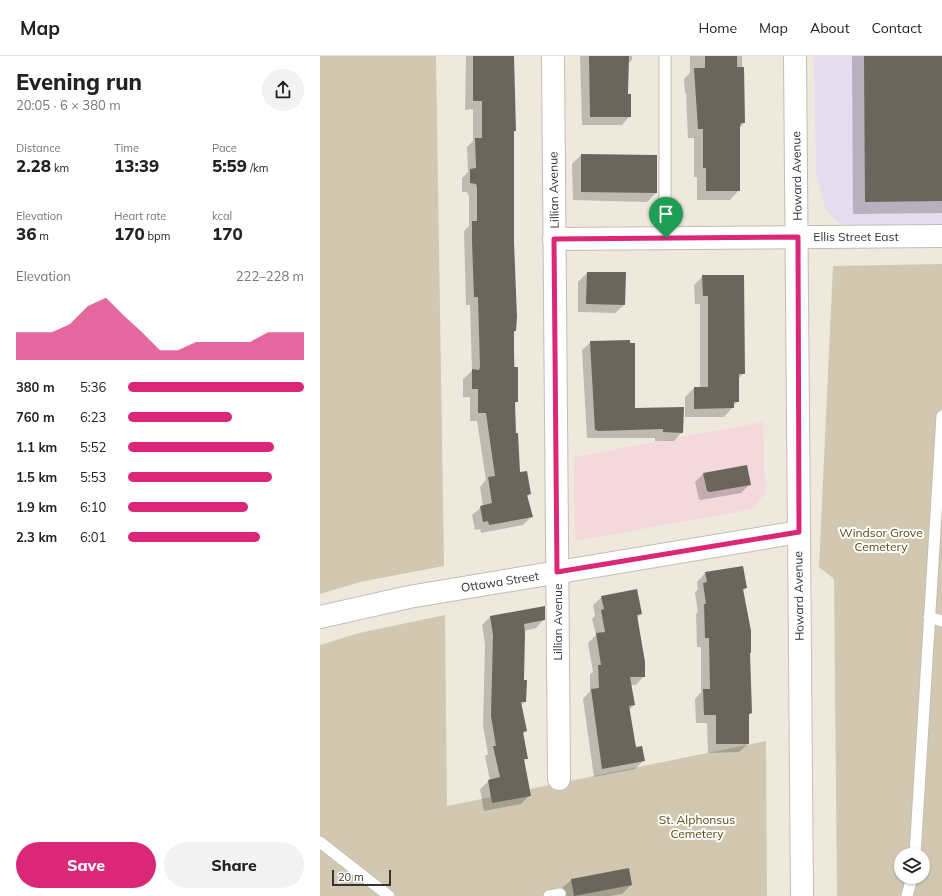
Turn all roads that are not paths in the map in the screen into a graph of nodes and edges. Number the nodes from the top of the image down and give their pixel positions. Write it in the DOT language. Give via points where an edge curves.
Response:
graph roads {
  1 [pos="553,56"];
  2 [pos="665,56"];
  3 [pos="795,56"];
  4 [pos="942,236"];
  5 [pos="798,237"];
  6 [pos="666,238"];
  7 [pos="554,239"];
  8 [pos="942,416"];
  9 [pos="799,532"];
  10 [pos="557,572"];
  11 [pos="320,617"];
  12 [pos="929,617"];
  13 [pos="942,621"];
  14 [pos="559,779"];
  15 [pos="320,842"];
  16 [pos="915,848"];
  17 [pos="910,884"];
  18 [pos="389,896"];
  19 [pos="802,896"];
  20 [pos="907,896"];
  1 -- 7 [label="street, Lillian Avenue"];
  2 -- 6 [label="lane"];
  3 -- 5 [label="street, Howard Avenue"];
  4 -- 5 [label="street, Ellis Street East"];
  5 -- 6 [label="street, Ellis Street East"];
  5 -- 9 [label="street, Howard Avenue"];
  6 -- 7 [label="street, Ellis Street East"];
  7 -- 10 [label="street, Lillian Avenue"];
  8 -- 12 [label="lane"];
  9 -- 10 [label="street, Ottawa Street"];
  9 -- 19 [label="street, Howard Avenue"];
  10 -- 11 [label="street, Ottawa Street" via="409,597"];
  10 -- 14 [label="street, Lillian Avenue"];
  12 -- 13 [label="lane"];
  12 -- 16 [label="lane"];
  15 -- 18 [label="lane"];
  17 -- 20 [label="lane"];
}
